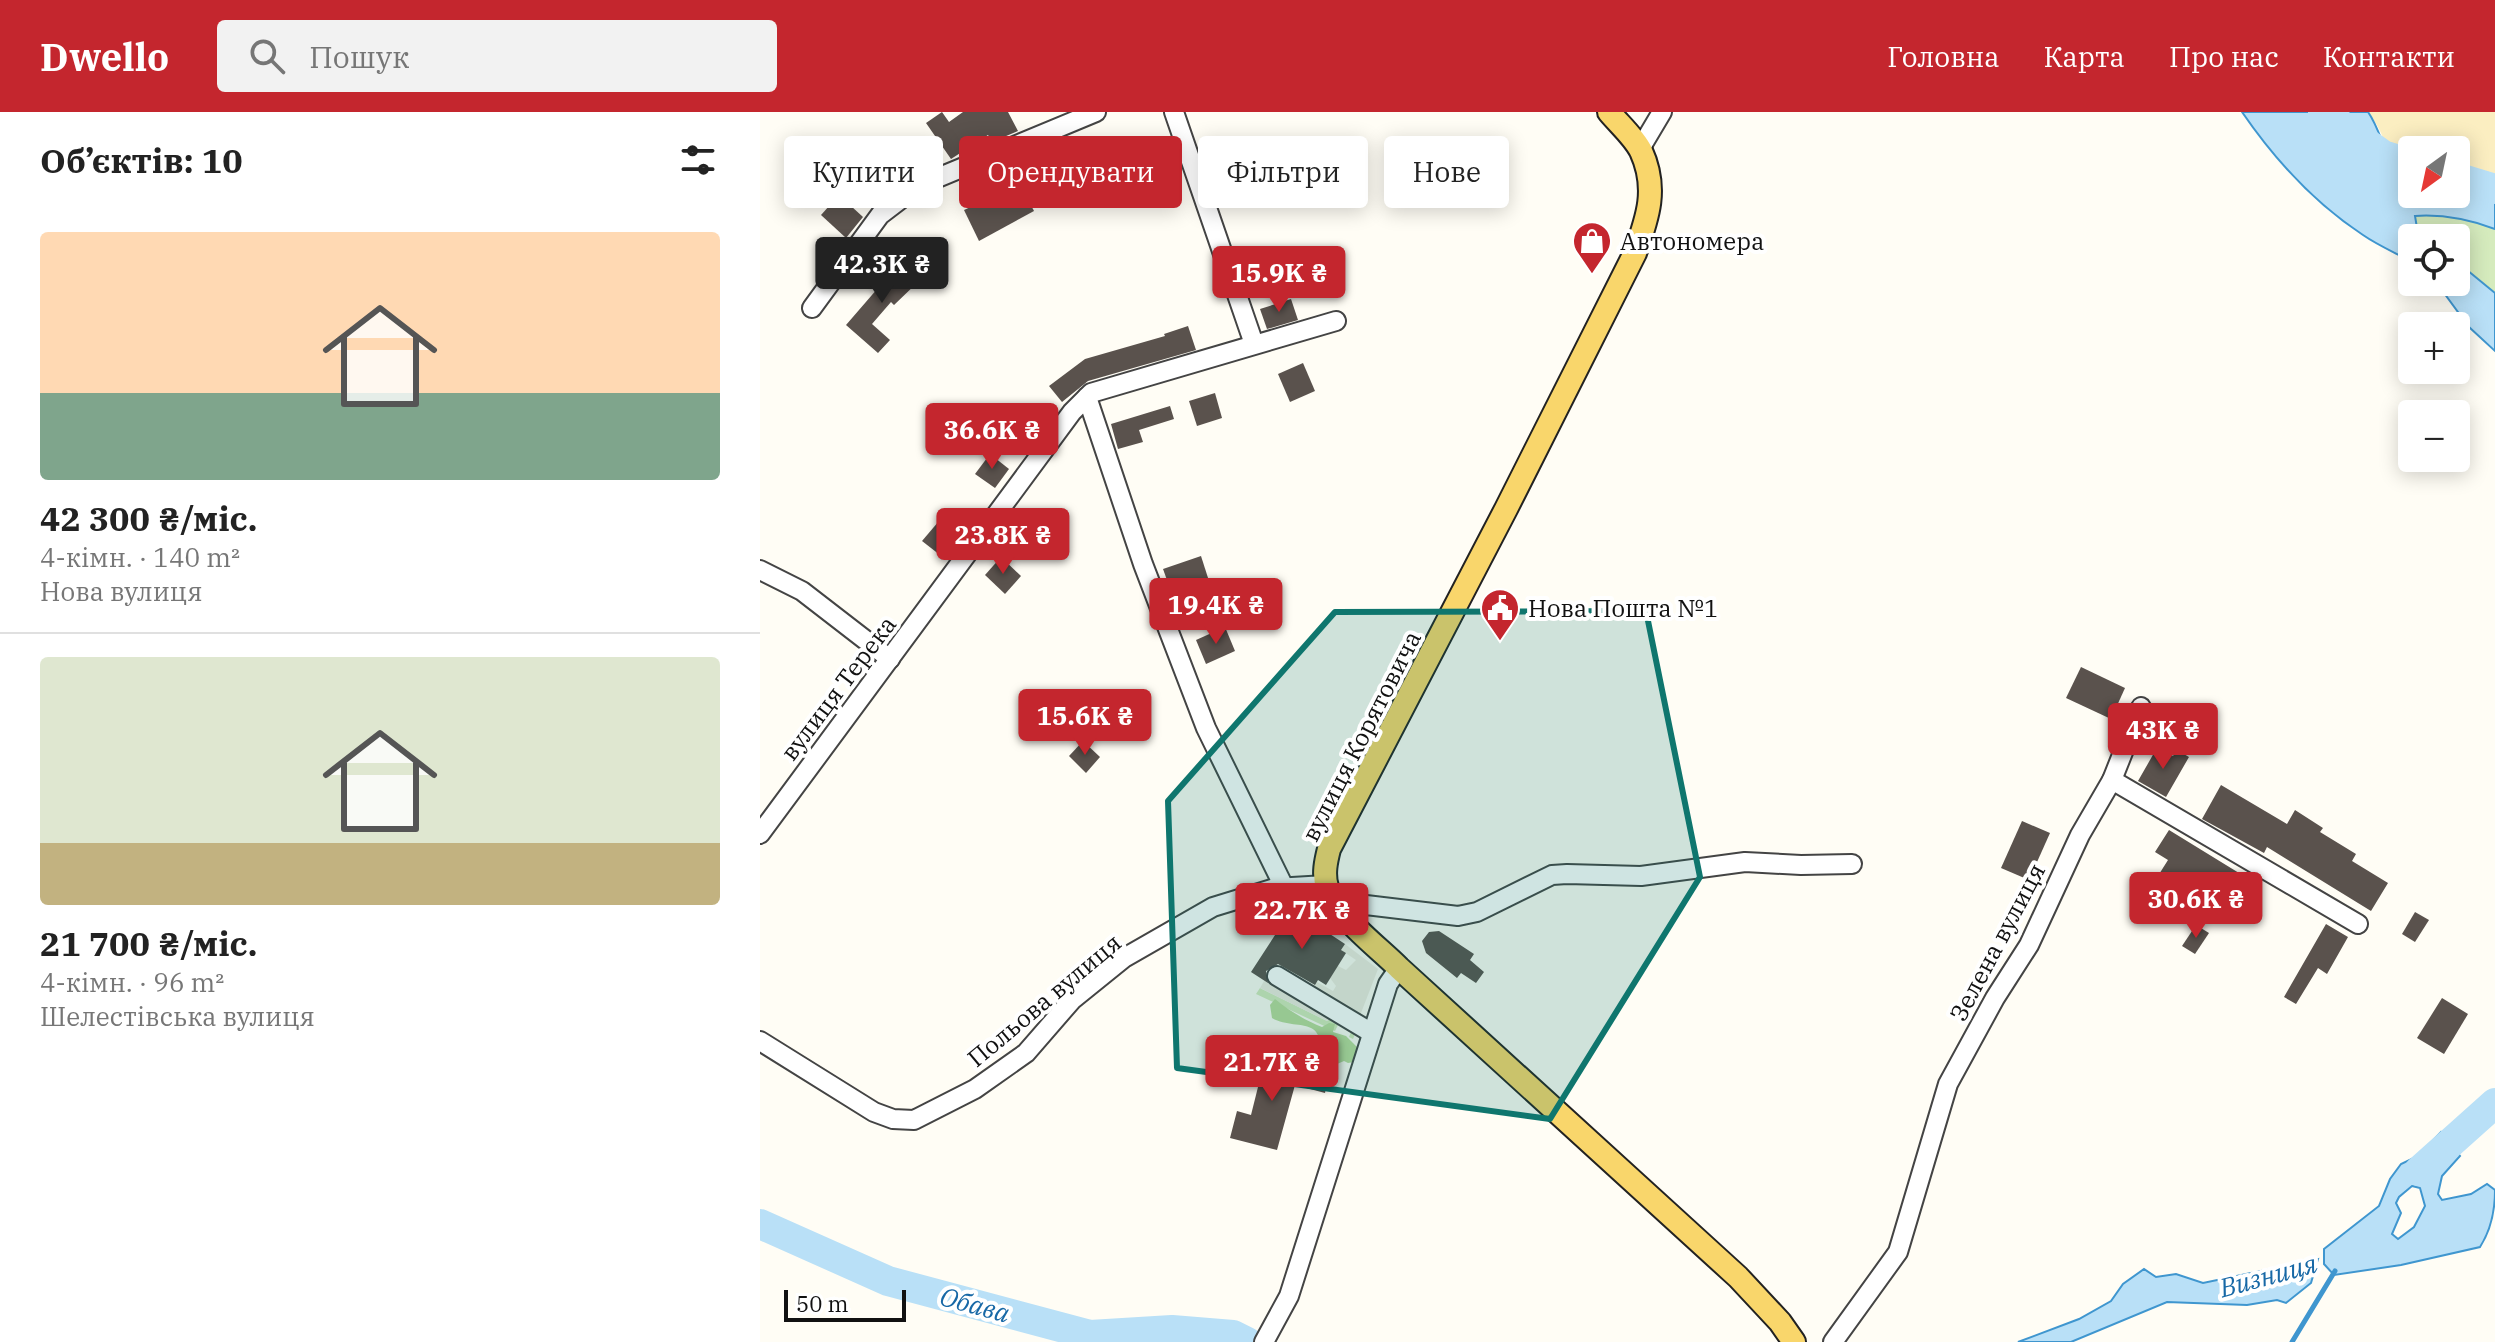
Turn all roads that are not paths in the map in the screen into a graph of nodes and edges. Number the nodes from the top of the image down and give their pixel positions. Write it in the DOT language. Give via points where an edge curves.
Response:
graph roads {
  1 [pos="1096,112"];
  2 [pos="1174,112"];
  3 [pos="1609,112"];
  4 [pos="1662,112"];
  5 [pos="1640,149"];
  6 [pos="812,308"];
  7 [pos="1336,321"];
  8 [pos="1254,344"];
  9 [pos="1087,397"];
  10 [pos="760,570"];
  11 [pos="890,659"];
  12 [pos="2141,707"];
  13 [pos="2112,780"];
  14 [pos="760,834"];
  15 [pos="1852,864"];
  16 [pos="1326,885"];
  17 [pos="1284,887"];
  18 [pos="1346,915"];
  19 [pos="2358,924"];
  20 [pos="1399,968"];
  21 [pos="1277,976"];
  22 [pos="1372,1033"];
  23 [pos="760,1041"];
  24 [pos="1266,1340"];
  25 [pos="1794,1342"];
  26 [pos="1833,1342"];
  1 -- 6 [label="street" via="918,186 880,215"];
  2 -- 8 [label="street"];
  3 -- 5 [label="main road, вулиця Корятовича"];
  4 -- 5 [label="street"];
  5 -- 16 [label="main road, вулиця Корятовича" via="1651,208 1635,253 1329,849"];
  7 -- 8 [label="street, вулиця Терека"];
  8 -- 9 [label="street, вулиця Терека"];
  9 -- 11 [label="street, вулиця Терека"];
  9 -- 17 [label="street" via="1206,728"];
  10 -- 11 [label="street" via="802,591"];
  11 -- 14 [label="street, вулиця Терека"];
  12 -- 13 [label="street, Зелена вулиця"];
  13 -- 19 [label="street"];
  13 -- 26 [label="street, Зелена вулиця" via="2029,945 1948,1084 1898,1252"];
  15 -- 18 [label="street" via="1745,862 1641,876 1552,875 1458,916 1366,905"];
  16 -- 17 [label="street, Польова вулиця"];
  16 -- 18 [label="main road"];
  17 -- 23 [label="street, Польова вулиця" via="1213,907 1124,958 1072,1000 1026,1053 975,1089 914,1120 874,1112"];
  18 -- 20 [label="main road"];
  20 -- 22 [label="street" via="1388,984"];
  20 -- 25 [label="main road" via="1738,1277"];
  21 -- 22 [label="street"];
  22 -- 24 [label="street" via="1289,1296"];
}
